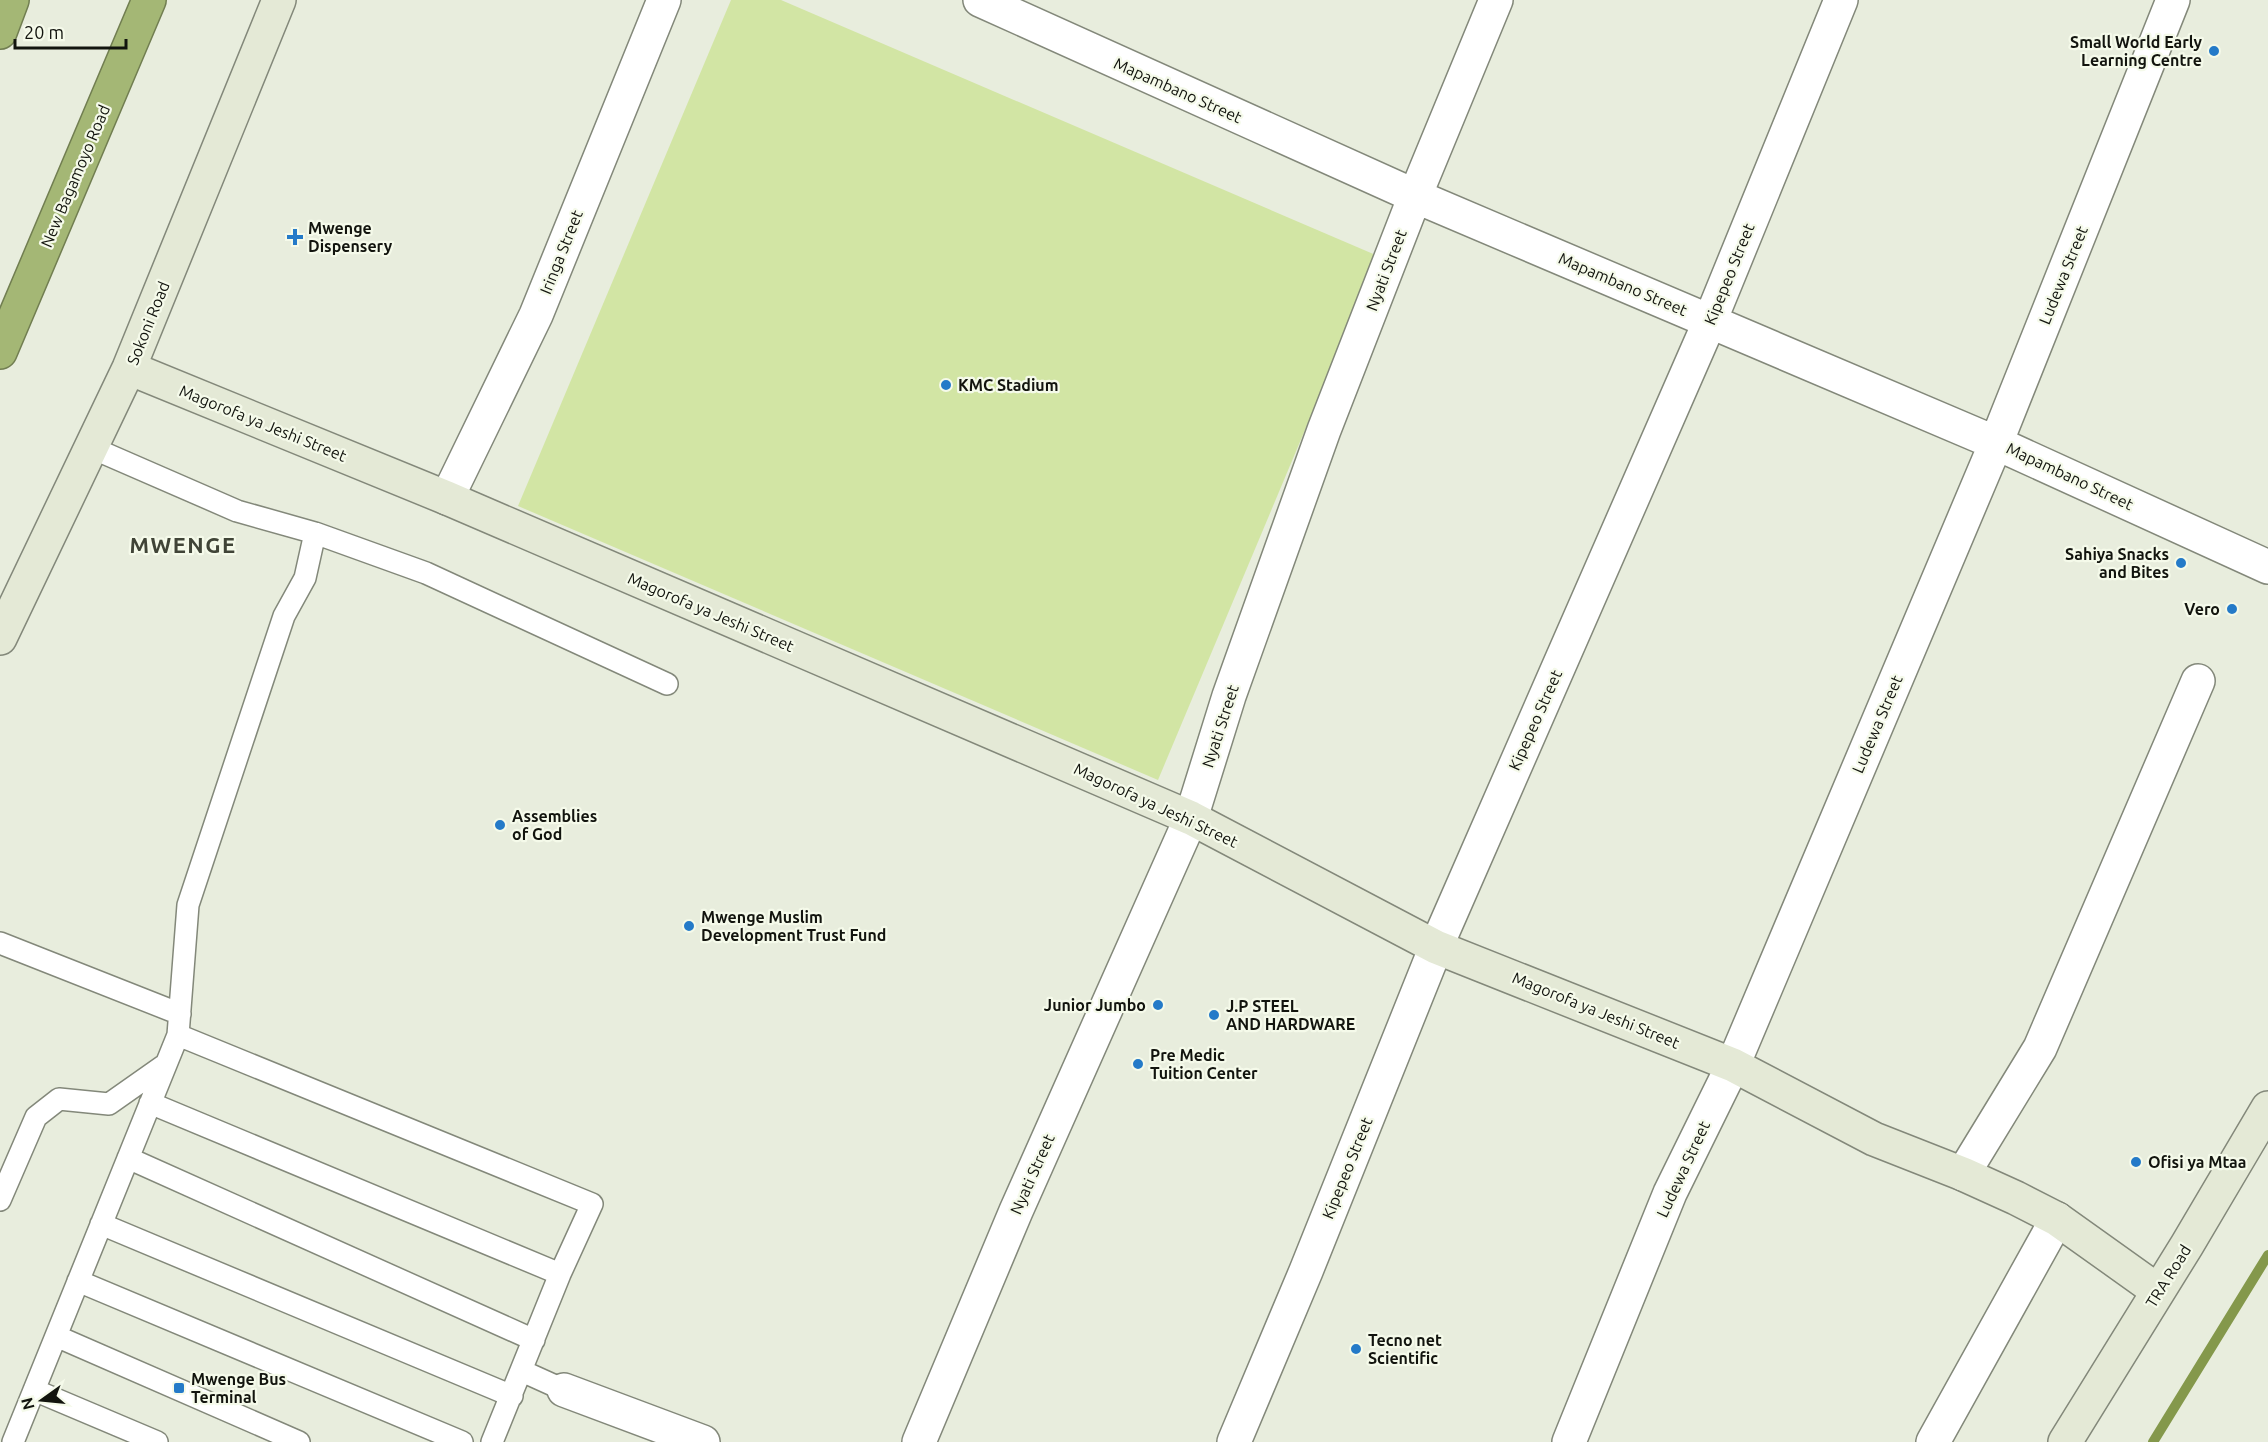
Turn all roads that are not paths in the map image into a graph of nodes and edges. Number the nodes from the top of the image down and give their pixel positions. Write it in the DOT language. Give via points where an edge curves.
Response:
graph roads {
  1 [pos="12,0"];
  2 [pos="149,0"];
  3 [pos="279,0"];
  4 [pos="664,0"];
  5 [pos="982,0"];
  6 [pos="1496,0"];
  7 [pos="1841,0"];
  8 [pos="2173,0"];
  9 [pos="0,32"];
  10 [pos="1415,196"];
  11 [pos="1710,321"];
  12 [pos="0,352"];
  13 [pos="129,368"];
  14 [pos="1996,442"];
  15 [pos="90,447"];
  16 [pos="447,498"];
  17 [pos="315,532"];
  18 [pos="2268,567"];
  19 [pos="0,638"];
  20 [pos="2198,681"];
  21 [pos="666,684"];
  22 [pos="1191,818"];
  23 [pos="0,943"];
  24 [pos="1436,947"];
  25 [pos="179,1024"];
  26 [pos="1732,1065"];
  27 [pos="163,1066"];
  28 [pos="150,1103"];
  29 [pos="2268,1108"];
  30 [pos="128,1158"];
  31 [pos="1963,1174"];
  32 [pos="0,1200"];
  33 [pos="2057,1219"];
  34 [pos="101,1224"];
  35 [pos="560,1274"];
  36 [pos="78,1281"];
  37 [pos="2158,1291"];
  38 [pos="56,1336"];
  39 [pos="534,1340"];
  40 [pos="522,1371"];
  41 [pos="34,1390"];
  42 [pos="564,1390"];
  43 [pos="512,1396"];
  44 [pos="13,1442"];
  45 [pos="157,1442"];
  46 [pos="299,1442"];
  47 [pos="462,1442"];
  48 [pos="492,1442"];
  49 [pos="703,1442"];
  50 [pos="919,1442"];
  51 [pos="1234,1442"];
  52 [pos="1569,1442"];
  53 [pos="1933,1442"];
  54 [pos="2065,1442"];
  1 -- 9 [label="highway"];
  2 -- 12 [label="highway, New Bagamoyo Road"];
  3 -- 13 [label="street, Sokoni Road"];
  4 -- 16 [label="street, Iringa Street" via="536,315"];
  5 -- 10 [label="street, Mapambano Street"];
  6 -- 10 [label="street, Nyati Street"];
  7 -- 11 [label="street, Kipepeo Street"];
  8 -- 14 [label="street, Ludewa Street"];
  10 -- 11 [label="street, Mapambano Street"];
  10 -- 22 [label="street, Nyati Street" via="1324,430 1229,696"];
  11 -- 14 [label="street, Mapambano Street"];
  11 -- 24 [label="street, Kipepeo Street"];
  13 -- 15 [label="street, Sokoni Road"];
  13 -- 16 [label="street, Magorofa ya Jeshi Street"];
  14 -- 18 [label="street, Mapambano Street"];
  14 -- 26 [label="street, Ludewa Street"];
  15 -- 17 [label="lane" via="237,511"];
  15 -- 19 [label="street, Sokoni Road"];
  16 -- 22 [label="street, Magorofa ya Jeshi Street"];
  17 -- 21 [label="lane" via="426,573"];
  17 -- 25 [label="lane" via="305,578 284,616 188,905"];
  20 -- 31 [label="street" via="2040,1048"];
  22 -- 24 [label="street, Magorofa ya Jeshi Street"];
  22 -- 50 [label="street, Nyati Street" via="1016,1211"];
  23 -- 25 [label="lane"];
  24 -- 26 [label="street, Magorofa ya Jeshi Street"];
  24 -- 51 [label="street, Kipepeo Street"];
  25 -- 27 [label="lane"];
  25 -- 35 [label="lane" via="592,1204"];
  26 -- 31 [label="street, Magorofa ya Jeshi Street" via="1874,1138"];
  26 -- 52 [label="street, Ludewa Street" via="1670,1193"];
  27 -- 28 [label="lane"];
  27 -- 32 [label="lane" via="109,1104 59,1099 36,1117"];
  28 -- 30 [label="lane"];
  28 -- 35 [label="lane"];
  29 -- 37 [label="street, TRA Road"];
  30 -- 34 [label="lane"];
  30 -- 39 [label="lane"];
  31 -- 33 [label="street, Magorofa ya Jeshi Street"];
  33 -- 37 [label="street, Magorofa ya Jeshi Street"];
  33 -- 53 [label="street"];
  34 -- 36 [label="lane"];
  34 -- 43 [label="lane"];
  35 -- 39 [label="lane"];
  36 -- 38 [label="lane"];
  36 -- 47 [label="lane"];
  37 -- 54 [label="street, TRA Road"];
  38 -- 41 [label="lane"];
  38 -- 46 [label="lane"];
  39 -- 40 [label="lane"];
  40 -- 42 [label="lane"];
  40 -- 43 [label="lane"];
  41 -- 44 [label="lane"];
  41 -- 45 [label="lane"];
  42 -- 49 [label="street"];
  43 -- 48 [label="lane"];
}
